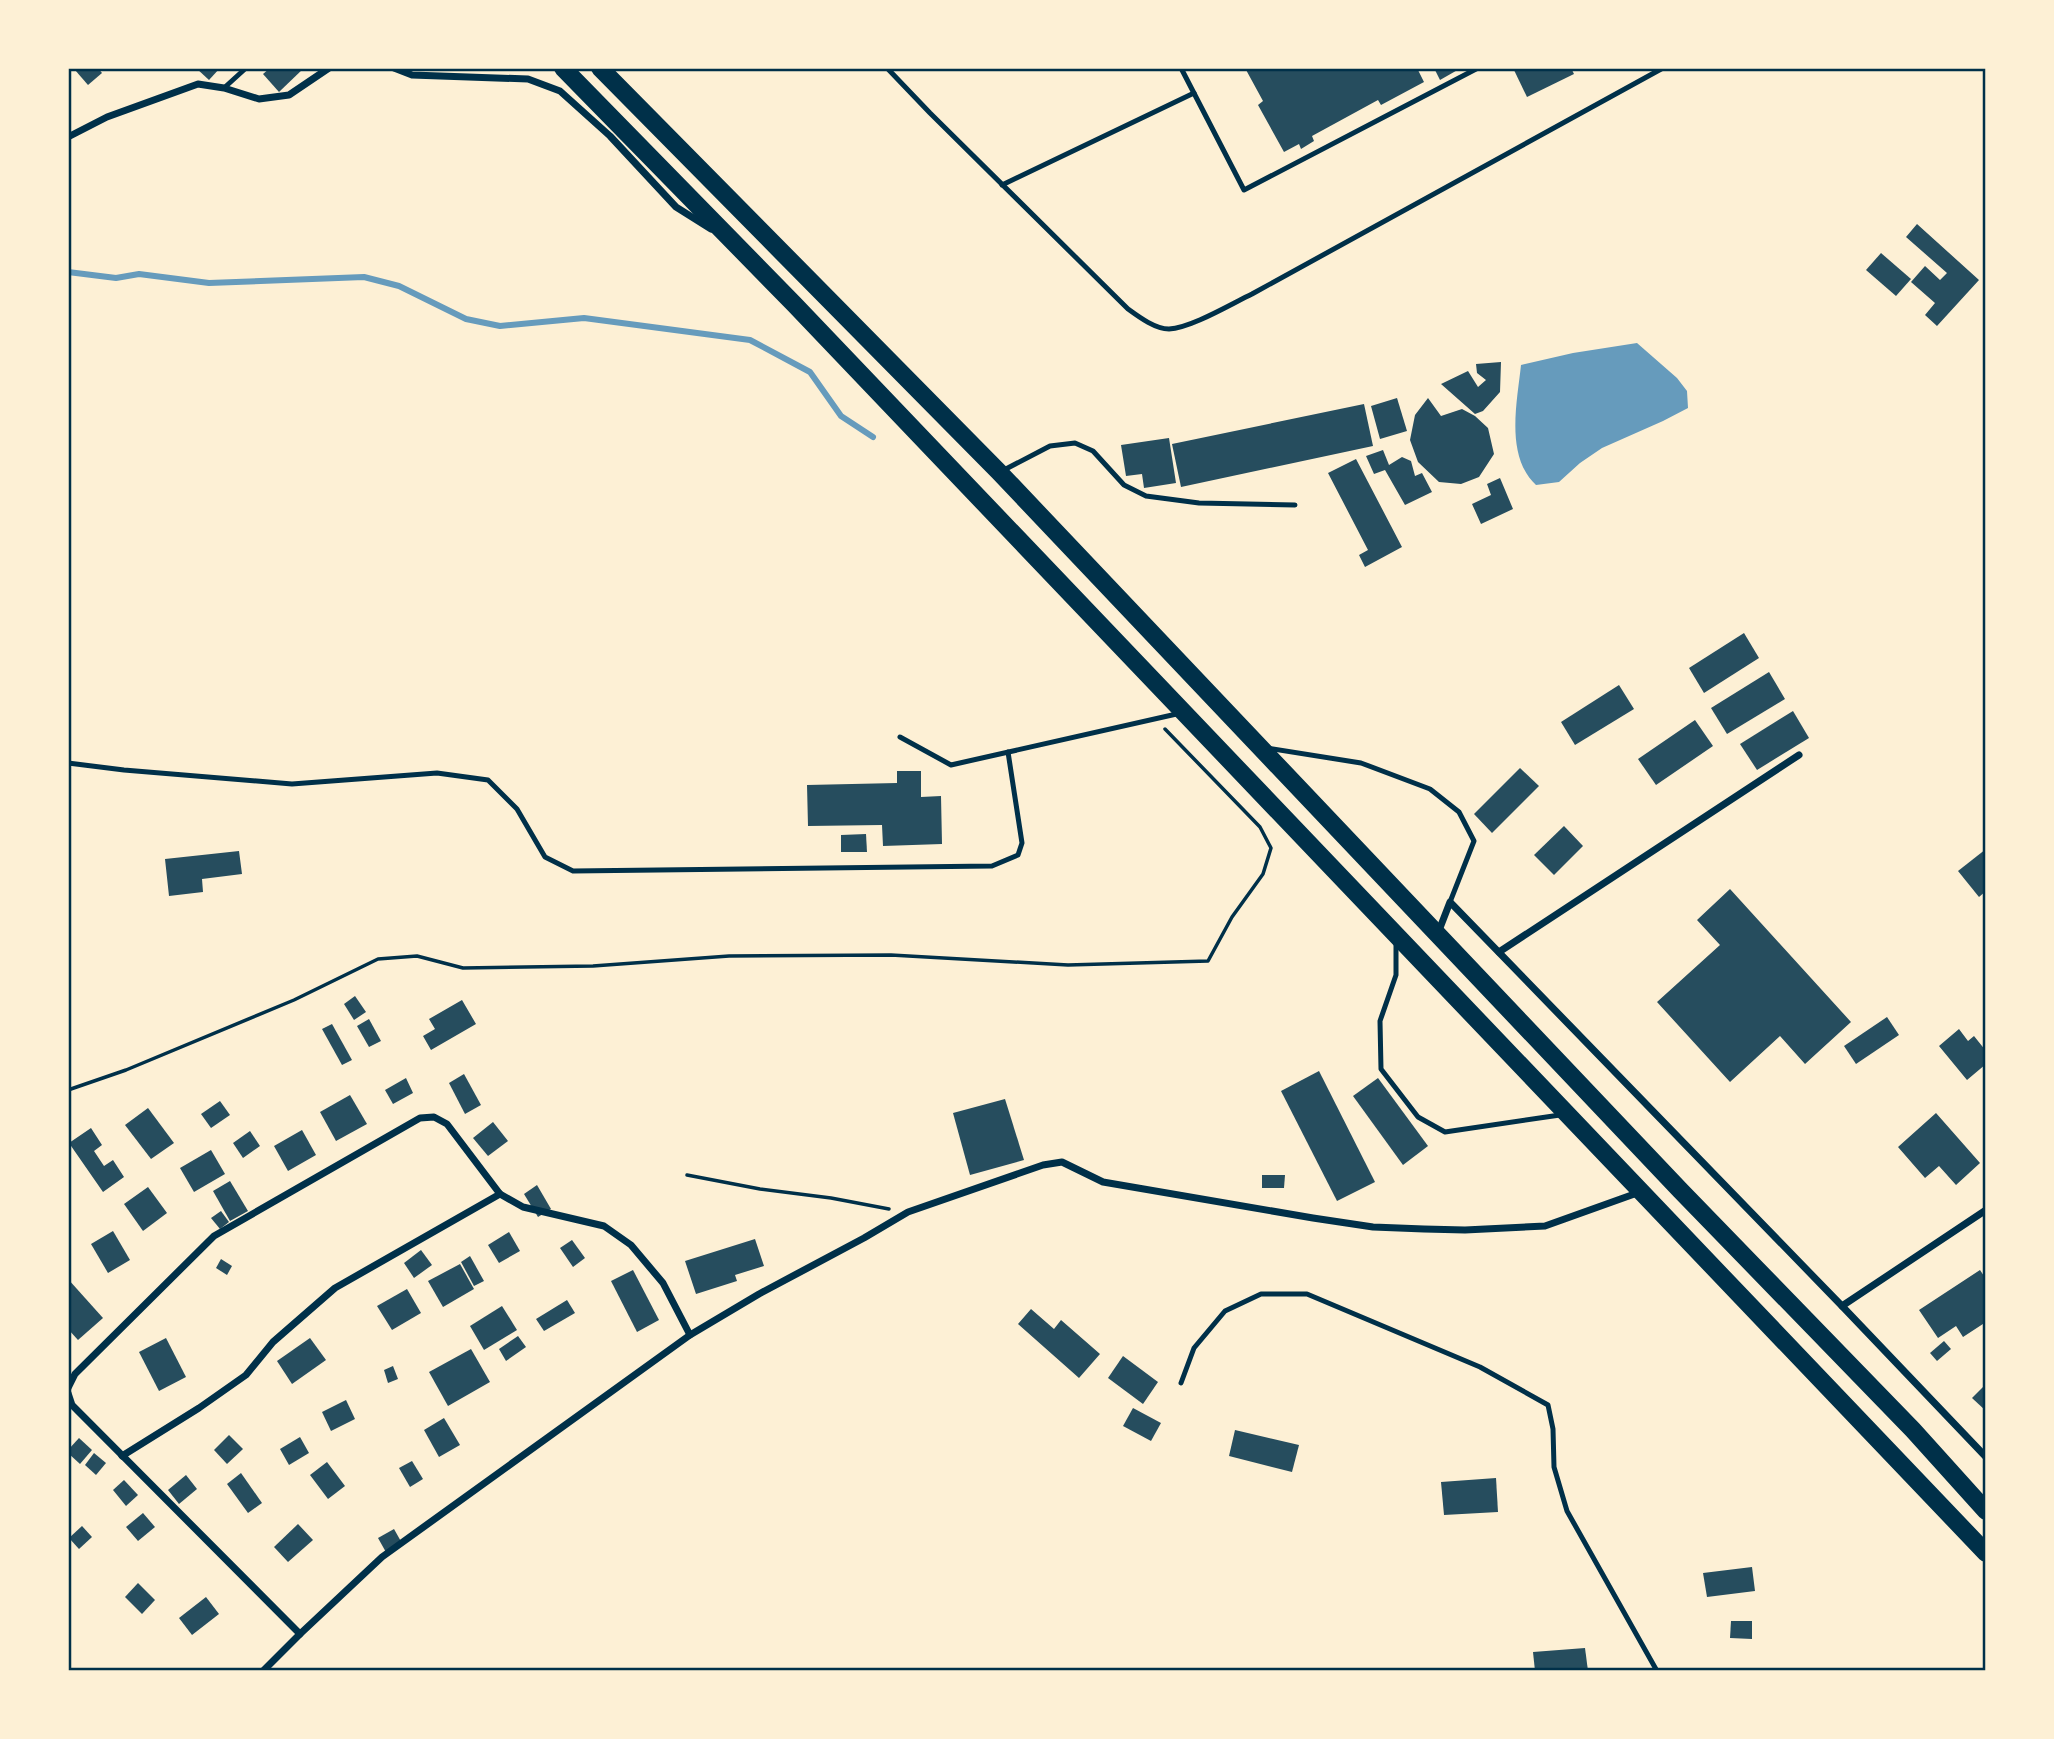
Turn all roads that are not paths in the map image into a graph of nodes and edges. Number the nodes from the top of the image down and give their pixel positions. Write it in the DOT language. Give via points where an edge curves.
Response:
graph roads {
  1 [pos="246,68"];
  2 [pos="329,68"];
  3 [pos="394,68"];
  4 [pos="563,68"];
  5 [pos="600,68"];
  6 [pos="887,68"];
  7 [pos="1181,68"];
  8 [pos="1478,68"];
  9 [pos="1663,68"];
  10 [pos="224,88"];
  11 [pos="1194,93"];
  12 [pos="68,137"];
  13 [pos="1002,185"];
  14 [pos="738,247"];
  15 [pos="999,472"];
  16 [pos="1295,505"];
  17 [pos="1184,712"];
  18 [pos="900,737"];
  19 [pos="1261,747"];
  20 [pos="1008,752"];
  21 [pos="1799,755"];
  22 [pos="68,763"];
  23 [pos="1450,902"];
  24 [pos="1438,934"];
  25 [pos="1397,936"];
  26 [pos="1499,952"];
  27 [pos="1567,1114"];
  28 [pos="1641,1192"];
  29 [pos="500,1194"];
  30 [pos="1986,1210"];
  31 [pos="1842,1306"];
  32 [pos="690,1335"];
  33 [pos="1181,1383"];
  34 [pos="68,1390"];
  35 [pos="1986,1443"];
  36 [pos="1978,1449"];
  37 [pos="122,1456"];
  38 [pos="1986,1457"];
  39 [pos="1986,1511"];
  40 [pos="1986,1553"];
  41 [pos="300,1634"];
  42 [pos="263,1671"];
  43 [pos="1657,1671"];
  1 -- 10 [label="lane"];
  2 -- 10 [label="street" via="289,95 259,99"];
  3 -- 14 [label="street" via="412,75 528,79 560,91 610,136 676,207"];
  4 -- 14 [label="main road"];
  5 -- 15 [label="main road"];
  6 -- 13 [label="lane"];
  7 -- 11 [label="lane"];
  8 -- 11 [label="lane" via="1244,190"];
  9 -- 13 [label="lane" via="1252,294 1189,324 1167,329 1128,309"];
  10 -- 12 [label="street" via="198,84 107,117"];
  11 -- 13 [label="lane"];
  14 -- 17 [label="main road"];
  15 -- 16 [label="lane" via="1050,446 1074,443 1093,451 1124,485 1146,496 1199,503"];
  15 -- 19 [label="main road"];
  17 -- 20 [label="lane"];
  17 -- 25 [label="main road"];
  18 -- 20 [label="lane" via="951,765"];
  19 -- 23 [label="lane" via="1361,763 1430,789 1459,811 1474,841"];
  19 -- 24 [label="main road"];
  20 -- 22 [label="lane" via="1022,843 1017,855 992,866 573,871 545,857 517,809 488,780 437,773 292,784"];
  21 -- 26 [label="street"];
  23 -- 24 [label="street"];
  23 -- 26 [label="street"];
  24 -- 39 [label="main road"];
  25 -- 27 [label="main road"];
  25 -- 27 [label="lane" via="1396,975 1380,1021 1381,1069 1418,1117 1445,1132"];
  26 -- 31 [label="street"];
  27 -- 28 [label="main road"];
  28 -- 32 [label="street" via="1545,1226 1465,1230 1373,1227 1104,1182 1062,1162 908,1212"];
  28 -- 40 [label="main road"];
  29 -- 32 [label="street" via="523,1207 604,1226 631,1245 663,1283"];
  29 -- 34 [label="street" via="447,1124 434,1117 419,1118 214,1236 75,1374"];
  29 -- 37 [label="street" via="335,1289 273,1342 246,1375"];
  30 -- 31 [label="street"];
  31 -- 36 [label="street"];
  32 -- 41 [label="street" via="383,1557"];
  33 -- 43 [label="lane" via="1194,1348 1226,1311 1261,1294 1307,1294 1480,1367 1548,1405 1554,1467 1567,1511"];
  34 -- 37 [label="street" via="72,1405"];
  35 -- 36 [label="street"];
  36 -- 38 [label="street"];
  37 -- 41 [label="street"];
  41 -- 42 [label="street"];
}
